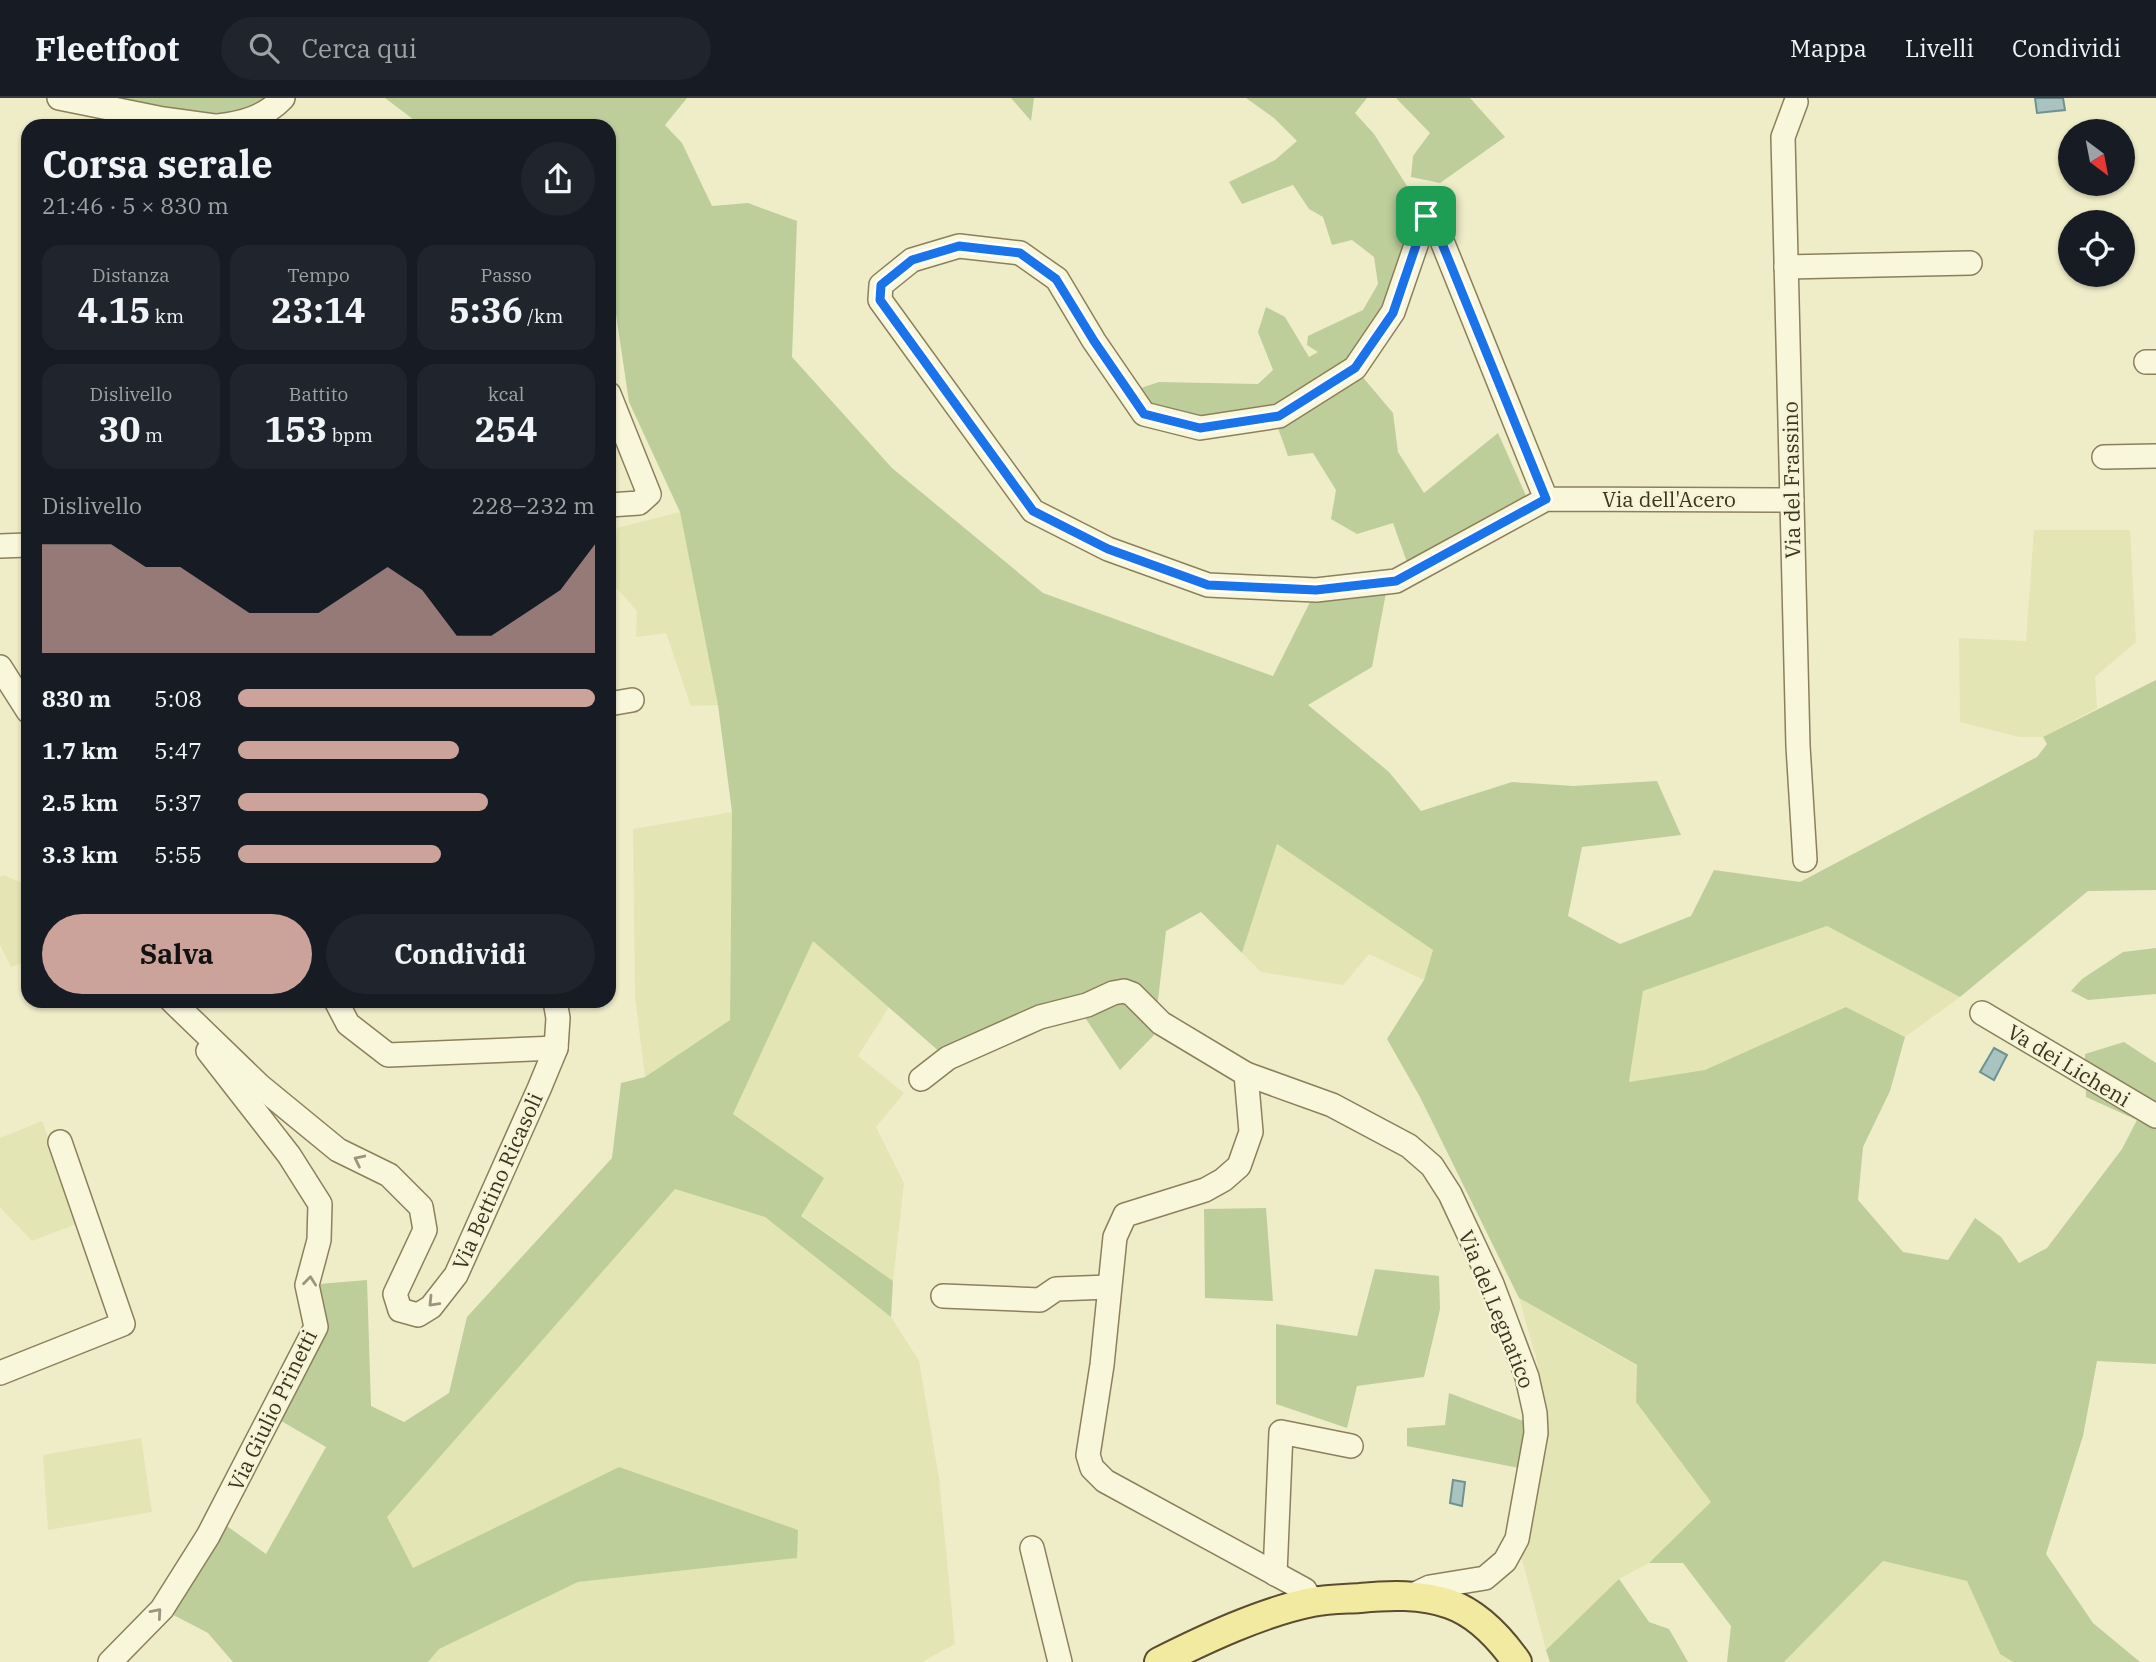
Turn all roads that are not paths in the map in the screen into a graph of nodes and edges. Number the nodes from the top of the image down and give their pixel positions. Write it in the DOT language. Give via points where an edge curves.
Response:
graph roads {
  1 [pos="59,98"];
  2 [pos="283,98"];
  3 [pos="1797,99"];
  4 [pos="153,119"];
  5 [pos="251,119"];
  6 [pos="1970,263"];
  7 [pos="1786,267"];
  8 [pos="616,412"];
  9 [pos="2156,456"];
  10 [pos="2104,457"];
  11 [pos="1546,499"];
  12 [pos="1792,500"];
  13 [pos="616,505"];
  14 [pos="21,545"];
  15 [pos="0,546"];
  16 [pos="0,667"];
  17 [pos="21,700"];
  18 [pos="632,701"];
  19 [pos="616,703"];
  20 [pos="1805,860"];
  21 [pos="176,1008"];
  22 [pos="178,1008"];
  23 [pos="340,1008"];
  24 [pos="556,1008"];
  25 [pos="1982,1013"];
  26 [pos="556,1048"];
  27 [pos="1246,1074"];
  28 [pos="921,1079"];
  29 [pos="2156,1116"];
  30 [pos="60,1142"];
  31 [pos="1109,1287"];
  32 [pos="943,1296"];
  33 [pos="0,1373"];
  34 [pos="1351,1446"];
  35 [pos="1032,1548"];
  36 [pos="1275,1574"];
  37 [pos="1411,1596"];
  38 [pos="1312,1602"];
  39 [pos="110,1662"];
  40 [pos="1060,1662"];
  41 [pos="1159,1662"];
  42 [pos="1517,1662"];
  1 -- 4 [label="street"];
  2 -- 5 [label="street"];
  3 -- 7 [label="street, Via del Frassino" via="1783,137"];
  6 -- 7 [label="street"];
  7 -- 12 [label="street, Via del Frassino"];
  8 -- 13 [label="street" via="649,494 639,503"];
  9 -- 10 [label="street"];
  11 -- 11 [label="street, Via dell'Acero" via="1441,241 1426,216 1393,313 1355,368 1279,416 1200,428 1144,414 1056,279 1020,253 959,246 912,260 881,285 880,300 1033,511 1108,549 1208,585 1316,590 1396,581"];
  11 -- 12 [label="street, Via dell'Acero"];
  12 -- 20 [label="street, Via del Frassino"];
  14 -- 15 [label="street"];
  16 -- 17 [label="street"];
  18 -- 19 [label="street"];
  39 -- 21 [label="street, Via Giulio Prinetti, one-way" via="162,1609 208,1536 316,1327 307,1285 319,1240 320,1204 289,1155"];
  26 -- 22 [label="street, Via Bettino Ricasoli, one-way" via="456,1275 431,1307 418,1315 400,1310 395,1294 425,1230 421,1207 389,1175 338,1150 260,1086"];
  23 -- 26 [label="street" via="348,1024 388,1055"];
  24 -- 26 [label="street, Via Bettino Ricasoli"];
  25 -- 29 [label="street, Va dei Licheni"];
  27 -- 28 [label="street, Via del Legnatico" via="1161,1023 1124,991 1040,1017 948,1058"];
  27 -- 31 [label="street" via="1251,1132 1239,1166 1205,1190 1125,1215 1115,1237"];
  27 -- 37 [label="street, Via del Legnatico" via="1332,1105 1409,1146 1432,1166 1492,1283 1527,1377 1536,1433 1517,1539 1505,1561 1485,1578 1430,1587"];
  30 -- 33 [label="street" via="130,1326"];
  31 -- 32 [label="street" via="1056,1289 1040,1300"];
  31 -- 36 [label="street" via="1088,1455 1092,1468 1105,1481"];
  34 -- 36 [label="street" via="1281,1433"];
  35 -- 40 [label="street"];
  36 -- 38 [label="street" via="1305,1590"];
  37 -- 38 [label="main road"];
  37 -- 42 [label="main road" via="1450,1604 1478,1619"];
  38 -- 41 [label="main road" via="1249,1622"];
}
